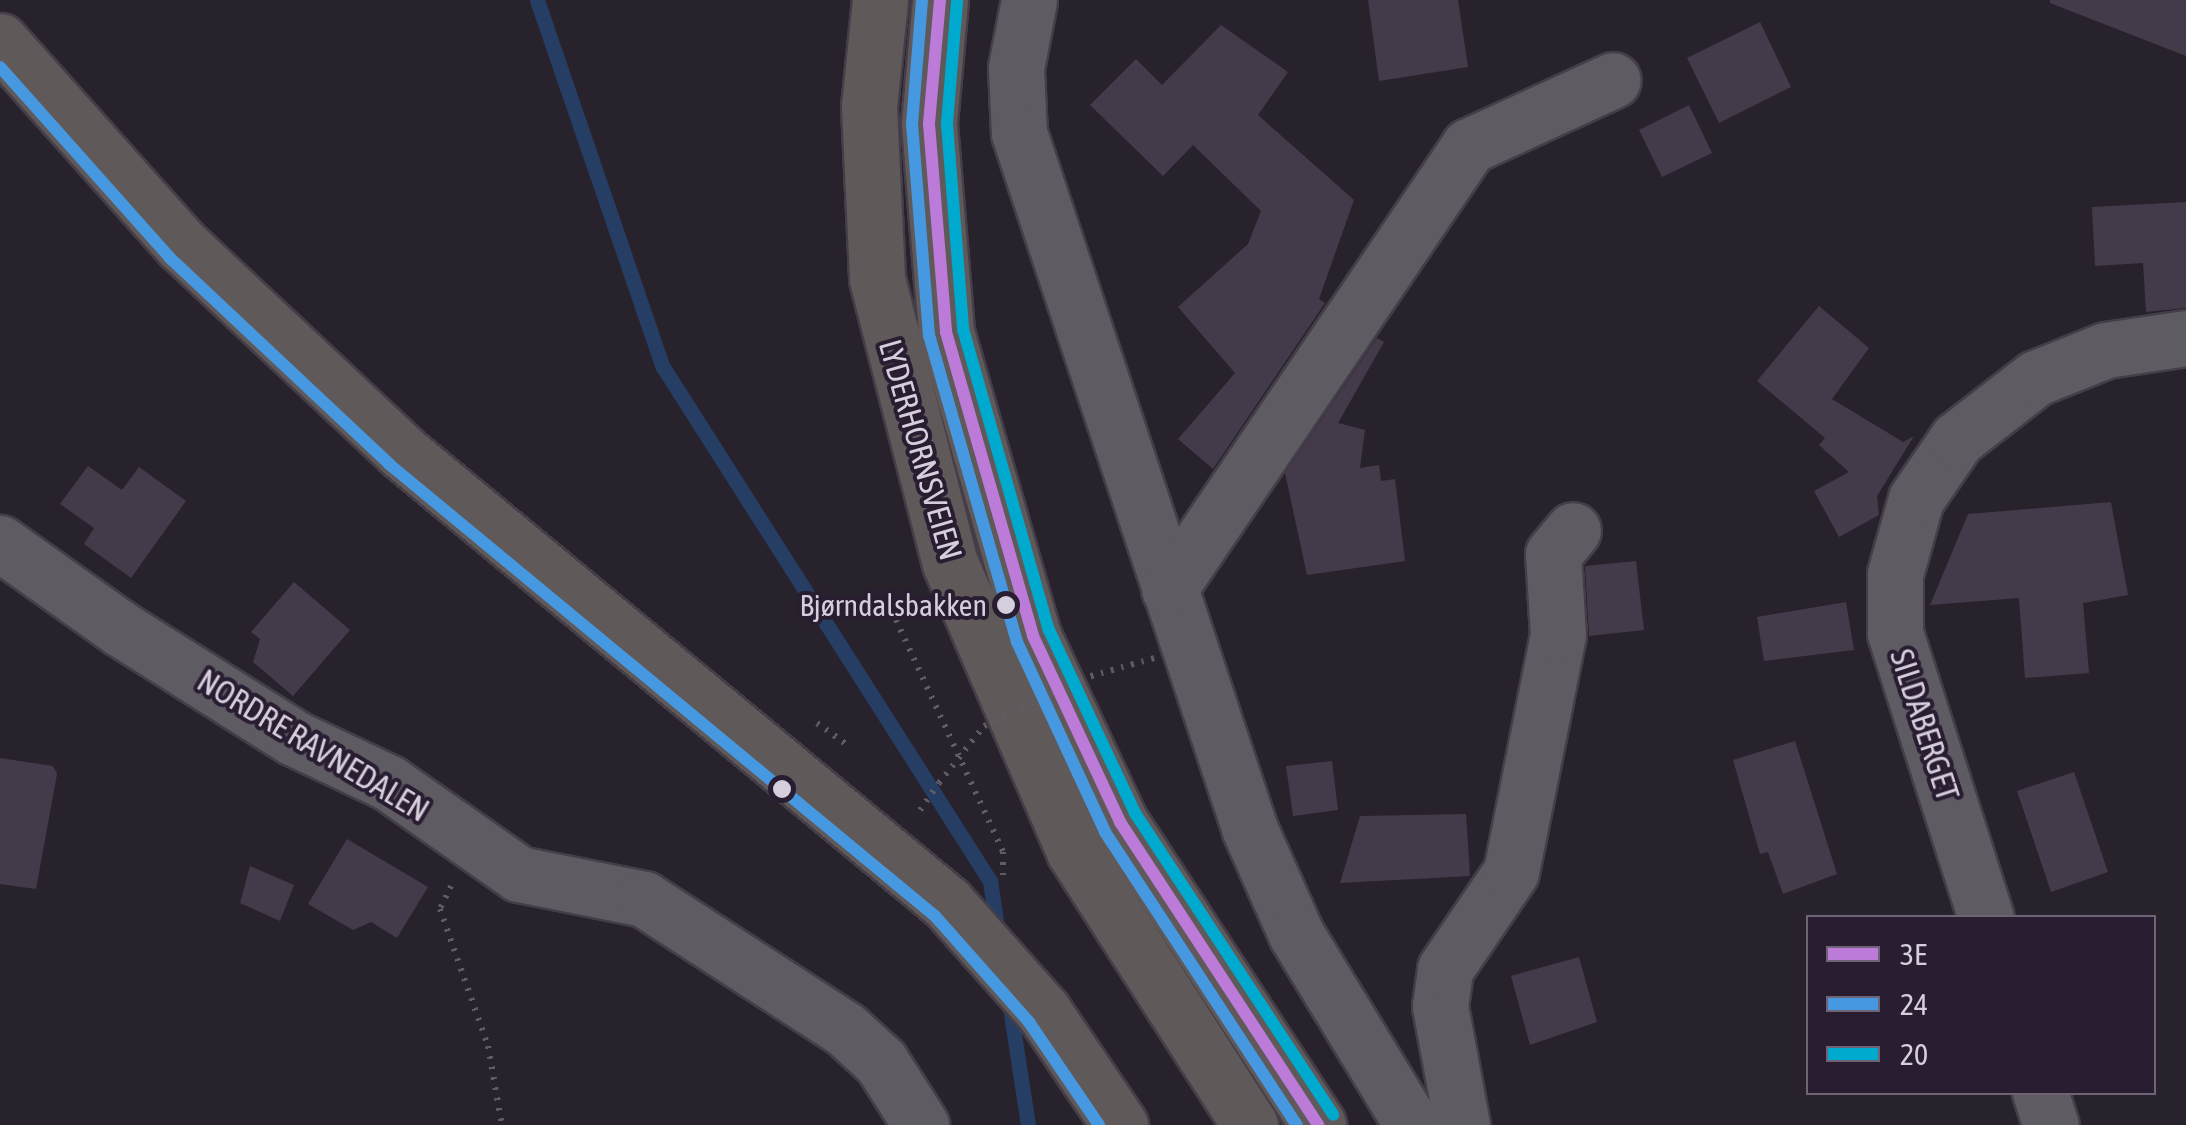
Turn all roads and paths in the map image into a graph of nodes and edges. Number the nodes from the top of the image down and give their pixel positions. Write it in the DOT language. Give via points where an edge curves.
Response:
graph roads {
  1 [pos="880,0"];
  2 [pos="940,0"];
  3 [pos="1030,0"];
  4 [pos="0,41"];
  5 [pos="1613,80"];
  6 [pos="2186,338"];
  7 [pos="1573,530"];
  8 [pos="0,543"];
  9 [pos="1169,588"];
  10 [pos="896,620"];
  11 [pos="1162,656"];
  12 [pos="920,810"];
  13 [pos="470,844"];
  14 [pos="1003,882"];
  15 [pos="1985,915"];
  16 [pos="2041,1095"];
  17 [pos="502,1125"];
  18 [pos="921,1125"];
  19 [pos="1120,1125"];
  20 [pos="1250,1125"];
  21 [pos="1318,1125"];
  22 [pos="1412,1125"];
  23 [pos="1462,1125"];
  24 [pos="2051,1125"];
  1 -- 20 [label="main road, LYDERHORNSVEIEN" via="869,106 877,279 950,563 1074,851"];
  2 -- 21 [label="main road, LYDERHORNSVEIEN" via="934,236 968,432 1009,564 1120,822"];
  3 -- 9 [label="street" via="1016,68 1019,134"];
  4 -- 19 [label="main road" via="182,245 400,451 948,903 1043,1010"];
  5 -- 9 [label="street" via="1469,146"];
  6 -- 15 [label="street, SILDABERGET" via="2106,350 2036,378 1957,439 1916,499 1895,574 1895,633"];
  7 -- 23 [label="street" via="1553,554 1558,635 1511,872 1445,969 1440,1006"];
  8 -- 13 [label="street, NORDRE RAVNEDALEN" via="294,738 389,783"];
  9 -- 22 [label="street" via="1250,830 1296,934"];
  10 -- 14 [label="path" via="1003,852"];
  11 -- 12 [label="path, bridge" via="1081,680 984,726"];
  13 -- 17 [label="path" via="440,910 488,1046"];
  13 -- 18 [label="street, NORDRE RAVNEDALEN" via="519,874 644,899 845,1029 881,1062"];
  16 -- 24 [label="street"];
}
